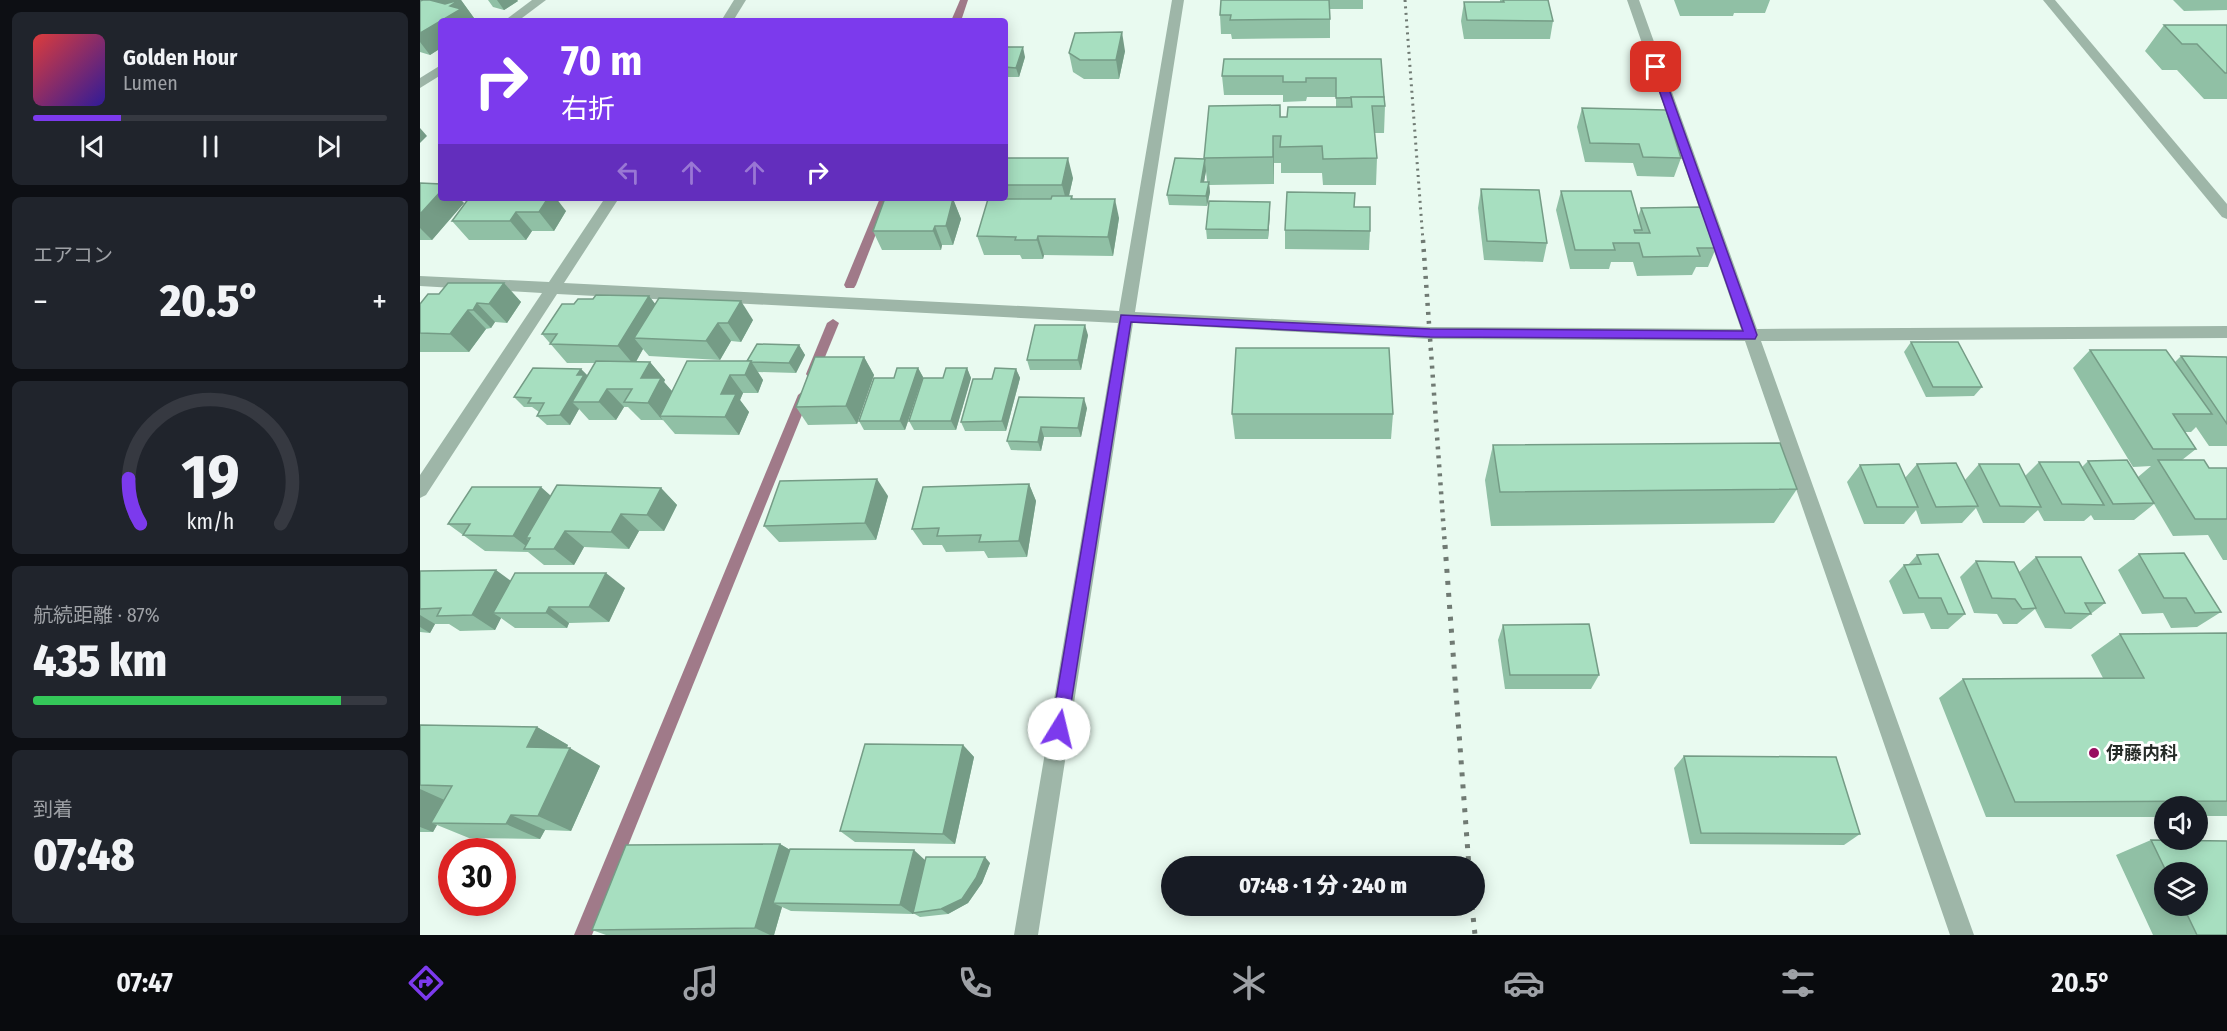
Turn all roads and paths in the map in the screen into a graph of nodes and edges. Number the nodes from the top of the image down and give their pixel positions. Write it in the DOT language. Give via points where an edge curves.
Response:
graph roads {
  1 [pos="539,0"];
  2 [pos="741,0"];
  3 [pos="1178,0"];
  4 [pos="1633,0"];
  5 [pos="2049,0"];
  6 [pos="514,18"];
  7 [pos="729,18"];
  8 [pos="438,71"];
  9 [pos="420,84"];
  10 [pos="610,201"];
  11 [pos="2227,214"];
  12 [pos="420,281"];
  13 [pos="553,288"];
  14 [pos="1126,318"];
  15 [pos="2227,332"];
  16 [pos="1751,335"];
  17 [pos="420,490"];
  18 [pos="1026,935"];
  19 [pos="1962,935"];
  1 -- 6 [label="street"];
  2 -- 7 [label="street"];
  3 -- 14 [label="street"];
  4 -- 16 [label="street"];
  5 -- 11 [label="street"];
  8 -- 9 [label="street"];
  10 -- 13 [label="street"];
  12 -- 13 [label="street"];
  13 -- 14 [label="street"];
  13 -- 17 [label="street"];
  14 -- 16 [label="street" via="1430,333"];
  14 -- 18 [label="street"];
  15 -- 16 [label="street"];
  16 -- 19 [label="street"];
}
